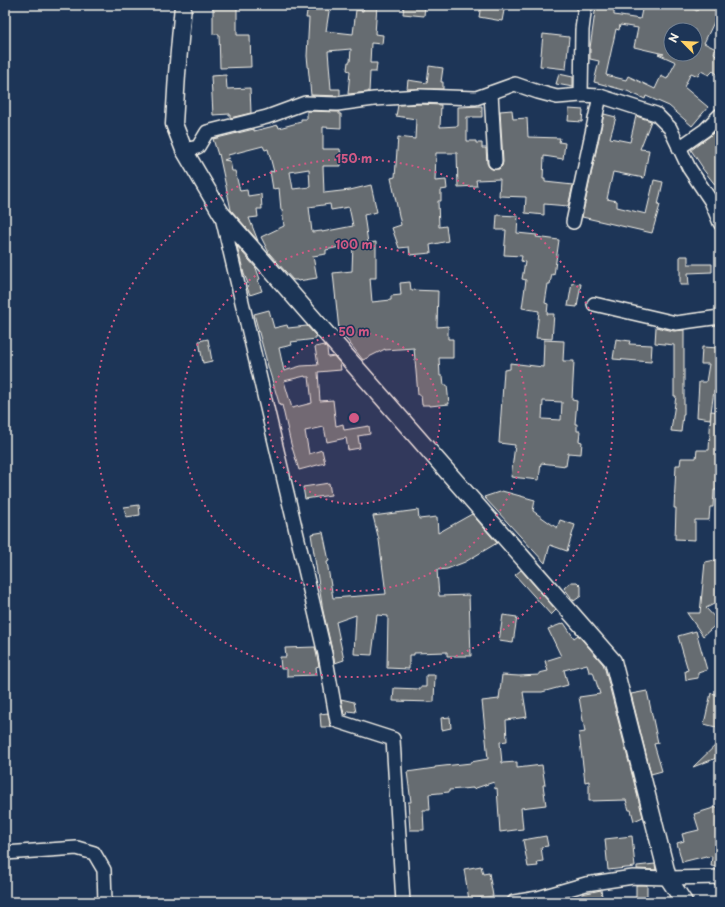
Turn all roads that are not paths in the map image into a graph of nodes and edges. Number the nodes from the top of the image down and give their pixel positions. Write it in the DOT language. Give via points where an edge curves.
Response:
graph roads {
  1 [pos="183,5"];
  2 [pos="585,5"];
  3 [pos="491,93"];
  4 [pos="581,95"];
  5 [pos="600,96"];
  6 [pos="720,115"];
  7 [pos="679,148"];
  8 [pos="184,150"];
  9 [pos="495,162"];
  10 [pos="221,213"];
  11 [pos="573,222"];
  12 [pos="720,222"];
  13 [pos="594,304"];
  14 [pos="720,317"];
  15 [pos="5,853"];
  16 [pos="720,877"];
  17 [pos="668,878"];
  18 [pos="105,902"];
  19 [pos="403,902"];
  20 [pos="514,902"];
  21 [pos="684,902"];
  1 -- 8 [label="street" via="174,124"];
  2 -- 4 [label="street"];
  3 -- 4 [label="street" via="515,84 557,97"];
  3 -- 8 [label="street" via="476,98 420,96 337,104 305,103 267,117 207,132 198,147"];
  3 -- 9 [label="street"];
  4 -- 5 [label="street"];
  5 -- 7 [label="street" via="656,114 670,128"];
  5 -- 11 [label="street"];
  6 -- 7 [label="street" via="705,130"];
  7 -- 12 [label="street" via="711,201"];
  8 -- 10 [label="street"];
  10 -- 17 [label="street" via="613,661"];
  10 -- 19 [label="street" via="325,654 337,721 392,739"];
  13 -- 14 [label="street" via="676,323"];
  15 -- 18 [label="street" via="77,848 94,853 104,870"];
  16 -- 17 [label="street"];
  17 -- 20 [label="street" via="633,877 586,884"];
  17 -- 21 [label="street"];
}
